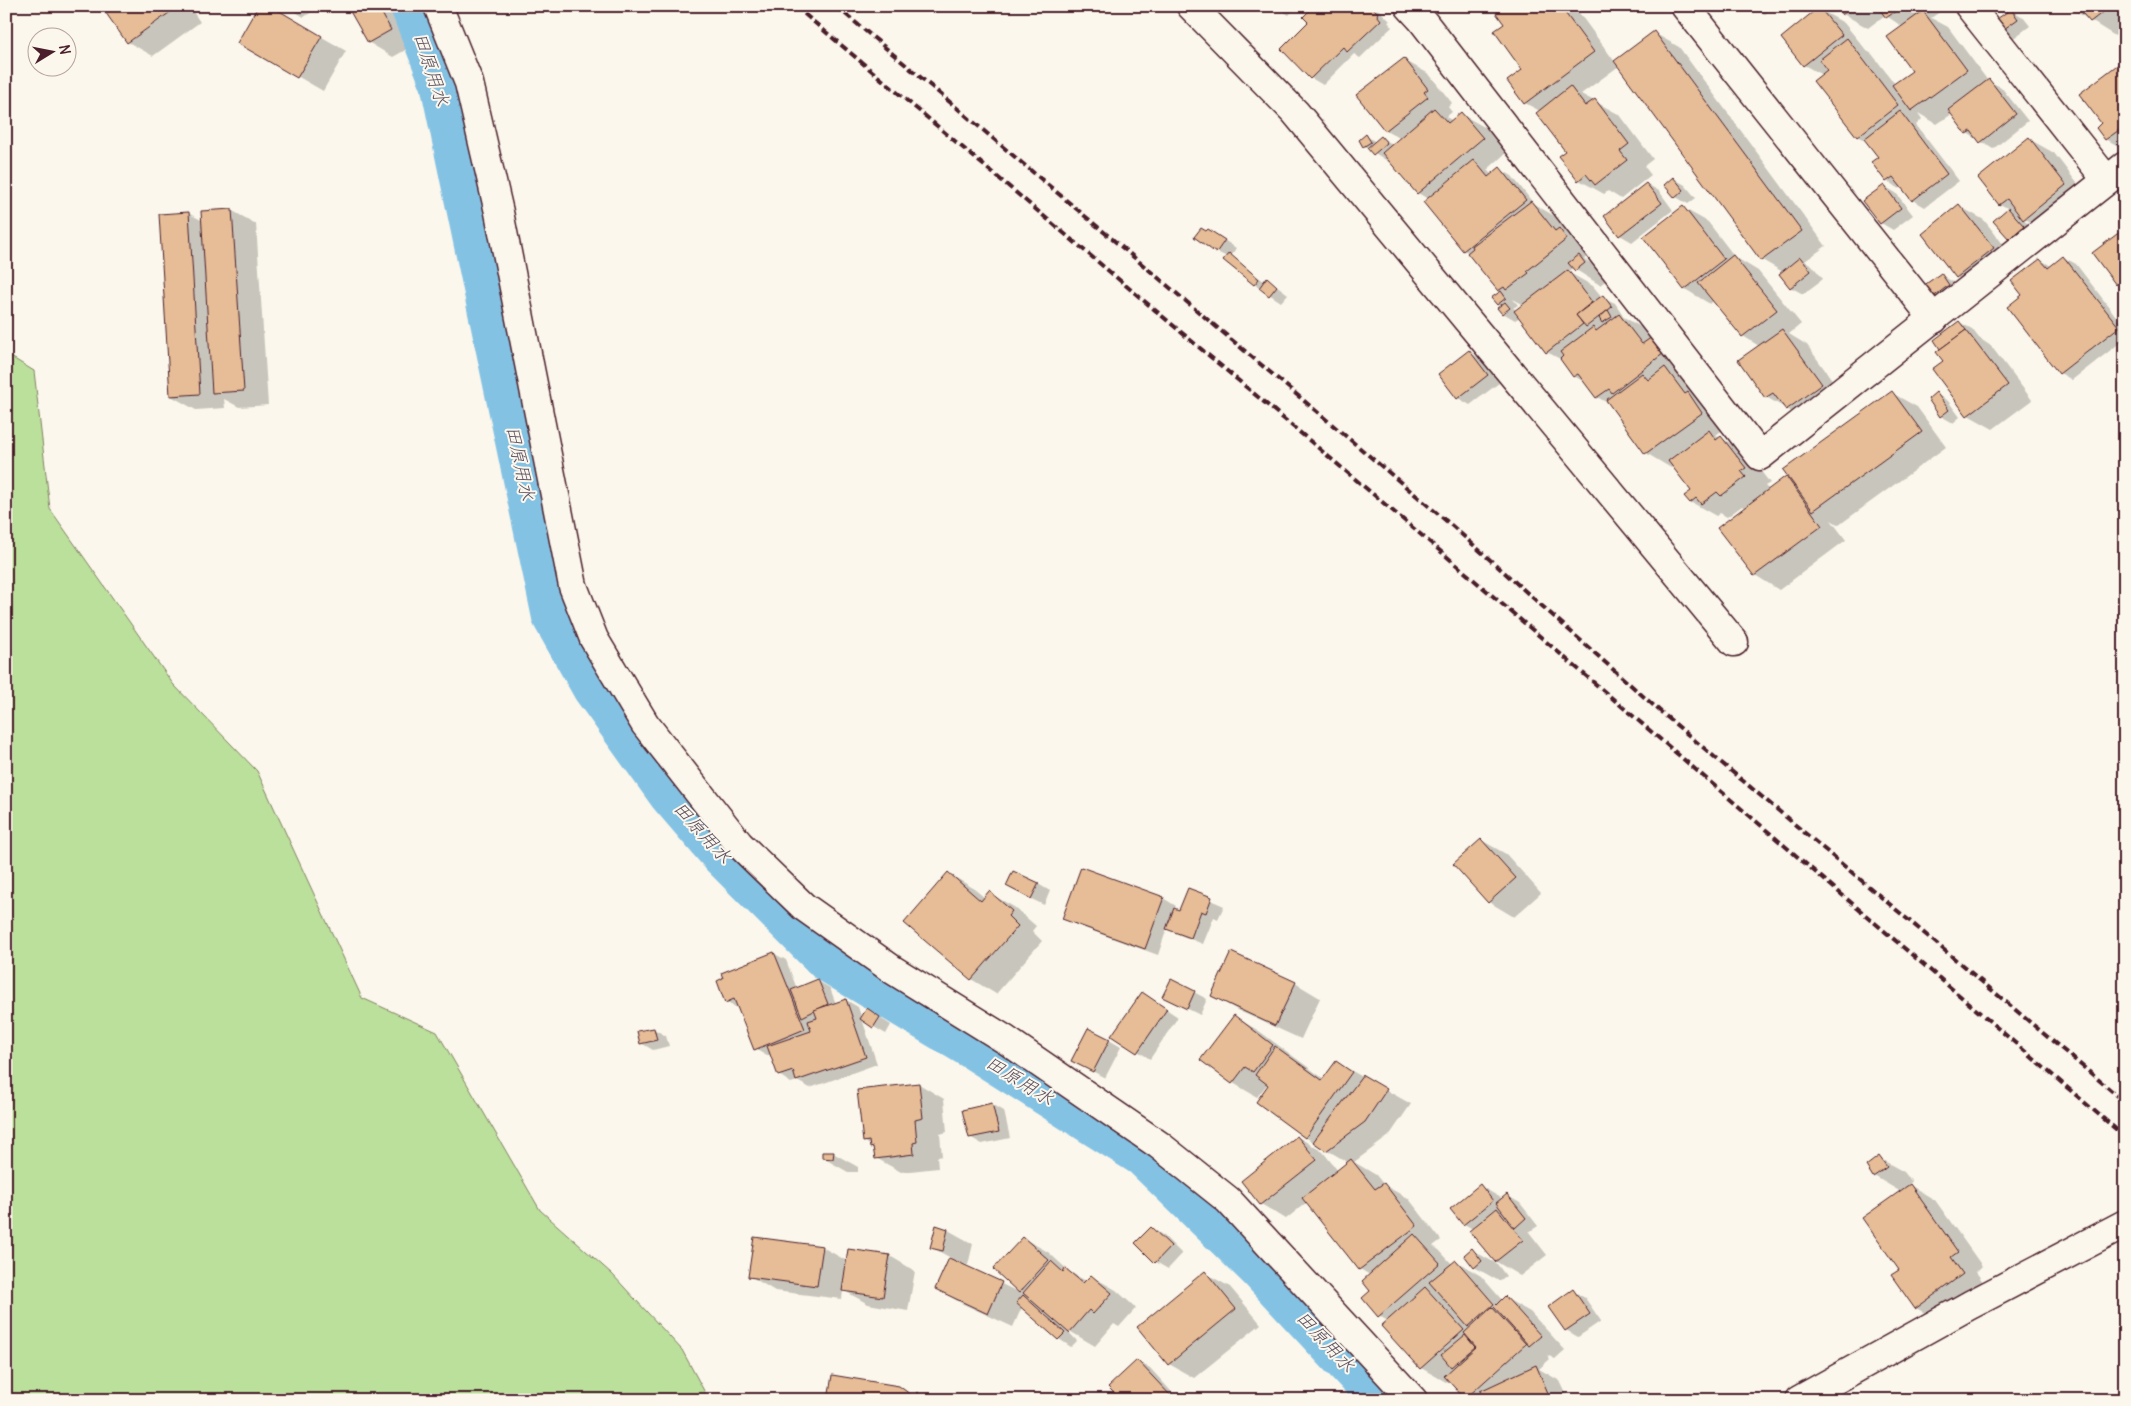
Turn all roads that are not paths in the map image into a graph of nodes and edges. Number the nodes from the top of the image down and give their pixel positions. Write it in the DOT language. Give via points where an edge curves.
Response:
graph roads {
  1 [pos="438,6"];
  2 [pos="1191,6"];
  3 [pos="1685,6"];
  4 [pos="1969,6"];
  5 [pos="1423,10"];
  6 [pos="2116,173"];
  7 [pos="1934,319"];
  8 [pos="1734,642"];
  9 [pos="2125,1224"];
  10 [pos="1413,1400"];
  11 [pos="1799,1400"];
  1 -- 10 [label="street" via="469,83 573,586 594,639 645,724 739,844 804,907 893,970 1006,1040 1159,1145 1228,1200"];
  2 -- 8 [label="street" via="1294,112"];
  3 -- 7 [label="street"];
  4 -- 6 [label="street"];
  5 -- 7 [label="street" via="1760,456"];
  6 -- 7 [label="street"];
  9 -- 11 [label="street"];
}
